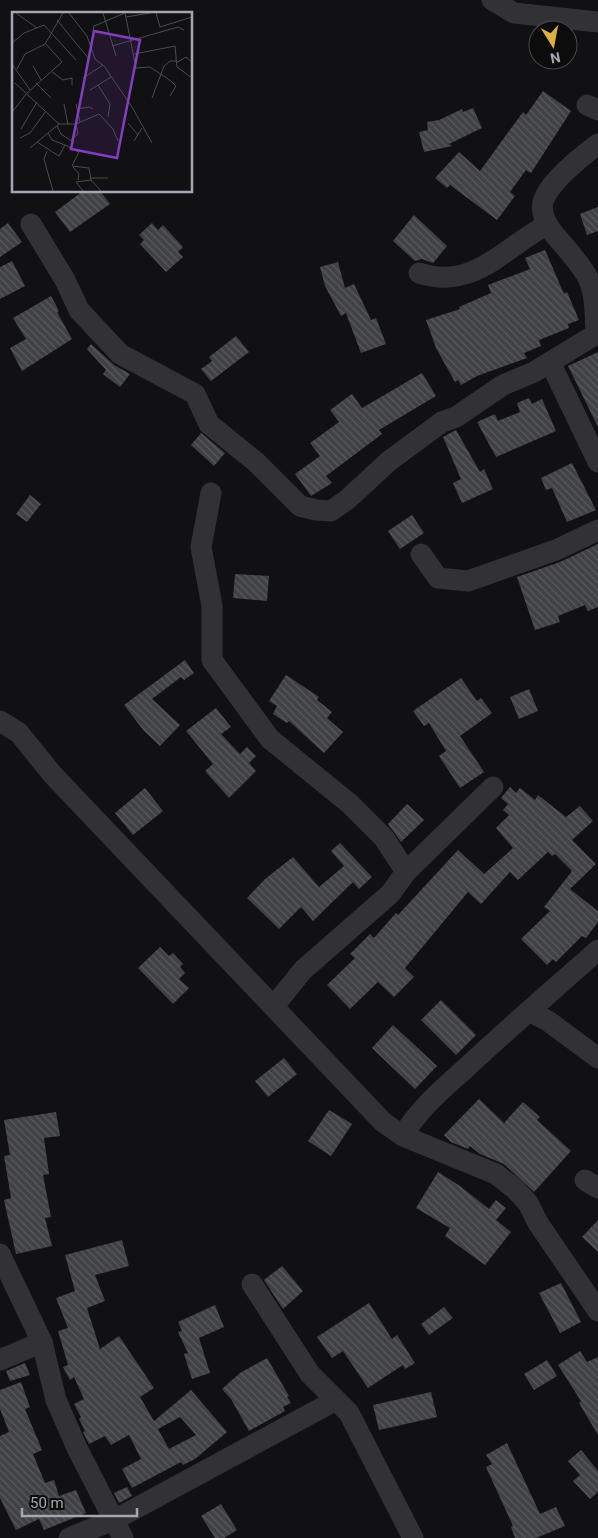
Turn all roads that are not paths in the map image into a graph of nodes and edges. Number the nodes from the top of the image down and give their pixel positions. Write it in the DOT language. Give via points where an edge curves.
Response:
graph roads {
  1 [pos="492,0"];
  2 [pos="598,22"];
  3 [pos="598,144"];
  4 [pos="31,224"];
  5 [pos="547,224"];
  6 [pos="419,273"];
  7 [pos="597,333"];
  8 [pos="550,362"];
  9 [pos="598,462"];
  10 [pos="211,493"];
  11 [pos="598,530"];
  12 [pos="421,554"];
  13 [pos="0,721"];
  14 [pos="493,787"];
  15 [pos="406,872"];
  16 [pos="598,950"];
  17 [pos="274,1006"];
  18 [pos="529,1011"];
  19 [pos="598,1058"];
  20 [pos="403,1136"];
  21 [pos="0,1254"];
  22 [pos="252,1284"];
  23 [pos="598,1311"];
  24 [pos="42,1342"];
  25 [pos="0,1360"];
  26 [pos="336,1400"];
  27 [pos="120,1529"];
  28 [pos="69,1538"];
  29 [pos="413,1538"];
  1 -- 2 [label="street" via="514,13"];
  3 -- 5 [label="street" via="573,165 544,199 542,209"];
  4 -- 8 [label="street" via="79,310 120,354 195,394 209,424 256,462 300,506 331,511 442,422 456,417 503,385"];
  5 -- 6 [label="street" via="480,270 449,277"];
  5 -- 7 [label="street" via="589,279 595,300"];
  7 -- 8 [label="street"];
  8 -- 9 [label="street"];
  10 -- 15 [label="street" via="201,547 212,606 212,660 270,739 350,804 384,838"];
  11 -- 12 [label="street" via="556,550 468,581 438,578"];
  13 -- 17 [label="street" via="19,733 53,775"];
  14 -- 15 [label="street"];
  15 -- 17 [label="street" via="390,894 303,970"];
  16 -- 18 [label="street"];
  17 -- 20 [label="street" via="376,1116"];
  18 -- 19 [label="street"];
  18 -- 20 [label="street" via="436,1096 412,1120"];
  20 -- 23 [label="street" via="496,1174 515,1189 528,1203"];
  21 -- 24 [label="street"];
  22 -- 26 [label="street" via="310,1374"];
  24 -- 25 [label="street"];
  24 -- 27 [label="street" via="60,1408 77,1448"];
  26 -- 27 [label="street"];
  26 -- 29 [label="street" via="355,1423"];
  27 -- 28 [label="street"];
}
